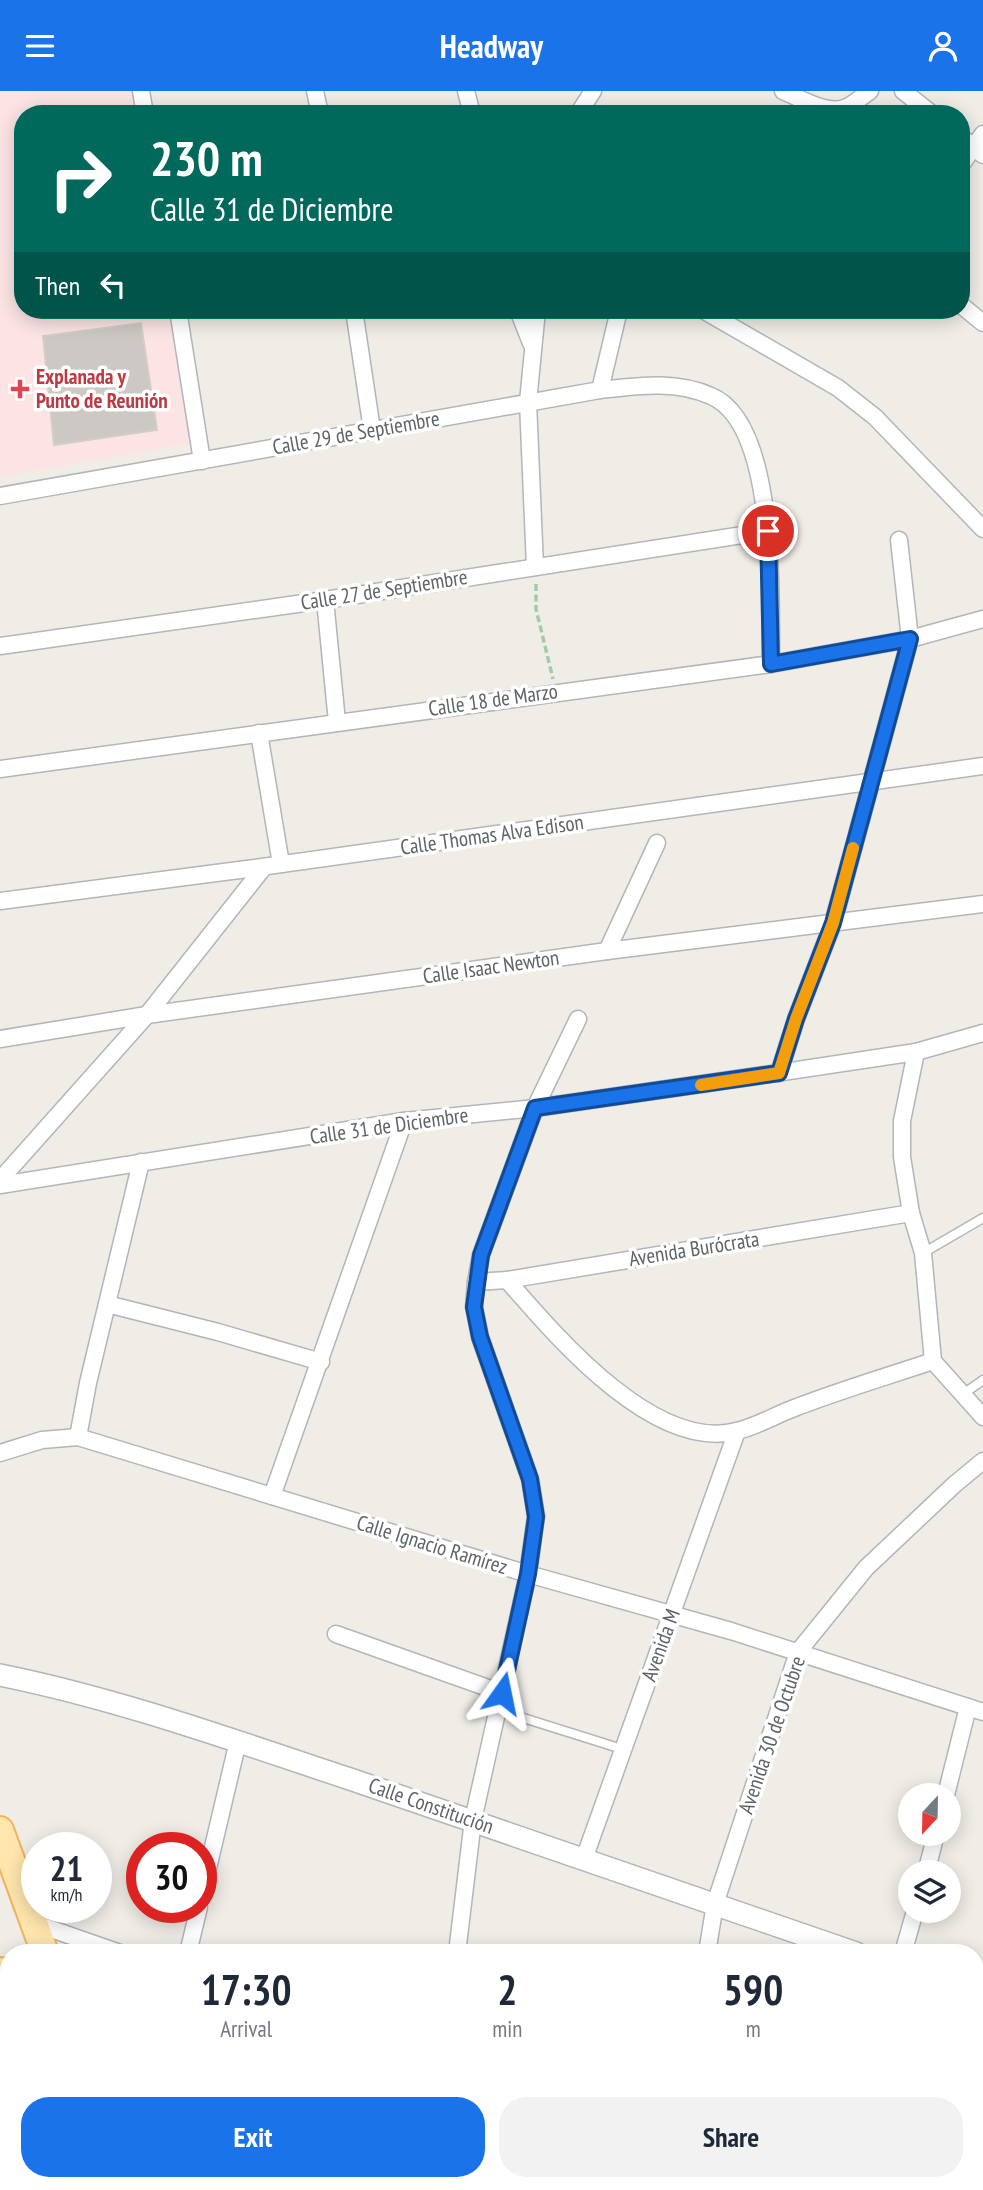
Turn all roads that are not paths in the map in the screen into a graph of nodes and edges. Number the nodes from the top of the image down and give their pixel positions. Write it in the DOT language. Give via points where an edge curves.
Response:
graph roads {
  1 [pos="783,91"];
  2 [pos="870,91"];
  3 [pos="903,91"];
  4 [pos="817,105"];
  5 [pos="850,105"];
  6 [pos="921,105"];
  7 [pos="178,319"];
  8 [pos="355,319"];
  9 [pos="522,319"];
  10 [pos="536,319"];
  11 [pos="617,319"];
  12 [pos="719,319"];
  13 [pos="532,346"];
  14 [pos="600,390"];
  15 [pos="528,402"];
  16 [pos="372,430"];
  17 [pos="202,461"];
  18 [pos="0,496"];
  19 [pos="983,529"];
  20 [pos="768,531"];
  21 [pos="899,540"];
  22 [pos="535,567"];
  23 [pos="325,600"];
  24 [pos="983,619"];
  25 [pos="910,639"];
  26 [pos="0,646"];
  27 [pos="771,664"];
  28 [pos="337,722"];
  29 [pos="259,733"];
  30 [pos="983,766"];
  31 [pos="0,769"];
  32 [pos="871,781"];
  33 [pos="657,843"];
  34 [pos="272,866"];
  35 [pos="0,901"];
  36 [pos="983,904"];
  37 [pos="833,923"];
  38 [pos="607,951"];
  39 [pos="147,1015"];
  40 [pos="578,1019"];
  41 [pos="983,1033"];
  42 [pos="0,1039"];
  43 [pos="916,1052"];
  44 [pos="779,1073"];
  45 [pos="535,1108"];
  46 [pos="404,1121"];
  47 [pos="141,1162"];
  48 [pos="0,1182"];
  49 [pos="911,1213"];
  50 [pos="983,1218"];
  51 [pos="923,1253"];
  52 [pos="507,1280"];
  53 [pos="477,1282"];
  54 [pos="107,1304"];
  55 [pos="933,1361"];
  56 [pos="321,1362"];
  57 [pos="983,1381"];
  58 [pos="963,1394"];
  59 [pos="983,1417"];
  60 [pos="737,1431"];
  61 [pos="78,1437"];
  62 [pos="0,1453"];
  63 [pos="983,1461"];
  64 [pos="272,1496"];
  65 [pos="528,1574"];
  66 [pos="672,1614"];
  67 [pos="336,1634"];
  68 [pos="798,1652"];
  69 [pos="0,1675"];
  70 [pos="502,1693"];
  71 [pos="976,1709"];
  72 [pos="498,1710"];
  73 [pos="238,1741"];
  74 [pos="622,1749"];
  75 [pos="950,1783"];
  76 [pos="473,1820"];
  77 [pos="0,1830"];
  78 [pos="217,1832"];
  79 [pos="584,1859"];
  80 [pos="21,1887"];
  81 [pos="715,1904"];
  82 [pos="34,1923"];
  83 [pos="195,1923"];
  84 [pos="912,1923"];
  85 [pos="42,1944"];
  86 [pos="94,1944"];
  87 [pos="190,1944"];
  88 [pos="458,1944"];
  89 [pos="708,1944"];
  90 [pos="830,1944"];
  91 [pos="906,1944"];
  1 -- 4 [label="street"];
  2 -- 5 [label="street"];
  3 -- 6 [label="street"];
  7 -- 17 [label="street"];
  8 -- 16 [label="street"];
  9 -- 13 [label="street"];
  10 -- 13 [label="street"];
  11 -- 14 [label="street"];
  12 -- 19 [label="street" via="838,388 875,417"];
  13 -- 15 [label="street"];
  14 -- 15 [label="street, Calle 29 de Septiembre"];
  14 -- 20 [label="street, Calle 29 de Septiembre" via="684,387 727,405 742,424"];
  15 -- 16 [label="street, Calle 29 de Septiembre"];
  15 -- 22 [label="street"];
  16 -- 17 [label="street, Calle 29 de Septiembre"];
  17 -- 18 [label="street, Calle 29 de Septiembre"];
  20 -- 22 [label="street, Calle 27 de Septiembre"];
  20 -- 27 [label="street"];
  21 -- 25 [label="street"];
  22 -- 23 [label="street, Calle 27 de Septiembre"];
  23 -- 26 [label="street, Calle 27 de Septiembre"];
  23 -- 28 [label="street"];
  24 -- 25 [label="street, Calle 18 de Marzo"];
  25 -- 27 [label="street, Calle 18 de Marzo"];
  25 -- 32 [label="street"];
  27 -- 28 [label="street, Calle 18 de Marzo"];
  28 -- 29 [label="street, Calle 18 de Marzo"];
  29 -- 31 [label="street, Calle 18 de Marzo"];
  29 -- 34 [label="street"];
  30 -- 32 [label="street, Calle Thomas Alva Edison"];
  32 -- 34 [label="street, Calle Thomas Alva Edison"];
  32 -- 37 [label="street"];
  33 -- 38 [label="street"];
  34 -- 35 [label="street, Calle Thomas Alva Edison"];
  34 -- 39 [label="street"];
  36 -- 37 [label="street, Calle Isaac Newton"];
  37 -- 38 [label="street, Calle Isaac Newton"];
  37 -- 44 [label="street"];
  38 -- 39 [label="street, Calle Isaac Newton"];
  39 -- 42 [label="street, Calle Isaac Newton"];
  39 -- 48 [label="street"];
  40 -- 45 [label="street"];
  41 -- 43 [label="street, Calle 31 de Diciembre"];
  43 -- 44 [label="street, Calle 31 de Diciembre"];
  43 -- 49 [label="street" via="902,1121 902,1157"];
  44 -- 45 [label="street, Calle 31 de Diciembre"];
  45 -- 46 [label="street, Calle 31 de Diciembre"];
  45 -- 53 [label="street" via="481,1255"];
  46 -- 47 [label="street, Calle 31 de Diciembre"];
  46 -- 56 [label="street"];
  47 -- 48 [label="street, Calle 31 de Diciembre"];
  47 -- 54 [label="street"];
  49 -- 51 [label="street"];
  49 -- 52 [label="street, Avenida Burócrata"];
  50 -- 51 [label="lane"];
  51 -- 55 [label="street"];
  52 -- 53 [label="street, Avenida Burócrata"];
  52 -- 60 [label="street" via="569,1349 649,1414 699,1431"];
  53 -- 65 [label="street" via="474,1307 480,1337 535,1502"];
  54 -- 56 [label="street"];
  54 -- 61 [label="street"];
  55 -- 58 [label="street"];
  55 -- 60 [label="street"];
  56 -- 64 [label="street"];
  57 -- 58 [label="lane"];
  58 -- 59 [label="street"];
  60 -- 66 [label="street, Avenida M"];
  61 -- 62 [label="street, Calle Ignacio Ramírez" via="42,1440"];
  61 -- 64 [label="street, Calle Ignacio Ramírez"];
  63 -- 68 [label="street, Avenida 30 de Octubre" via="866,1568"];
  64 -- 65 [label="street, Calle Ignacio Ramírez"];
  65 -- 66 [label="street, Calle Ignacio Ramírez"];
  65 -- 70 [label="street"];
  66 -- 68 [label="street, Calle Ignacio Ramírez"];
  66 -- 74 [label="street, Avenida M"];
  67 -- 70 [label="street"];
  68 -- 71 [label="street, Calle Ignacio Ramírez"];
  68 -- 81 [label="street, Avenida 30 de Octubre"];
  69 -- 73 [label="street, Calle Constitución"];
  70 -- 72 [label="street"];
  71 -- 75 [label="street"];
  72 -- 74 [label="lane"];
  72 -- 76 [label="street"];
  73 -- 76 [label="street, Calle Constitución"];
  73 -- 78 [label="street"];
  74 -- 79 [label="street, Avenida M"];
  76 -- 79 [label="street, Calle Constitución"];
  76 -- 88 [label="street"];
  77 -- 80 [label="main road"];
  79 -- 81 [label="street, Calle Constitución"];
  81 -- 89 [label="street, Avenida 30 de Octubre"];
  81 -- 90 [label="street, Calle Constitución"];
  82 -- 85 [label="main road"];
  82 -- 86 [label="street"];
  83 -- 87 [label="street"];
  84 -- 91 [label="street"];
}
